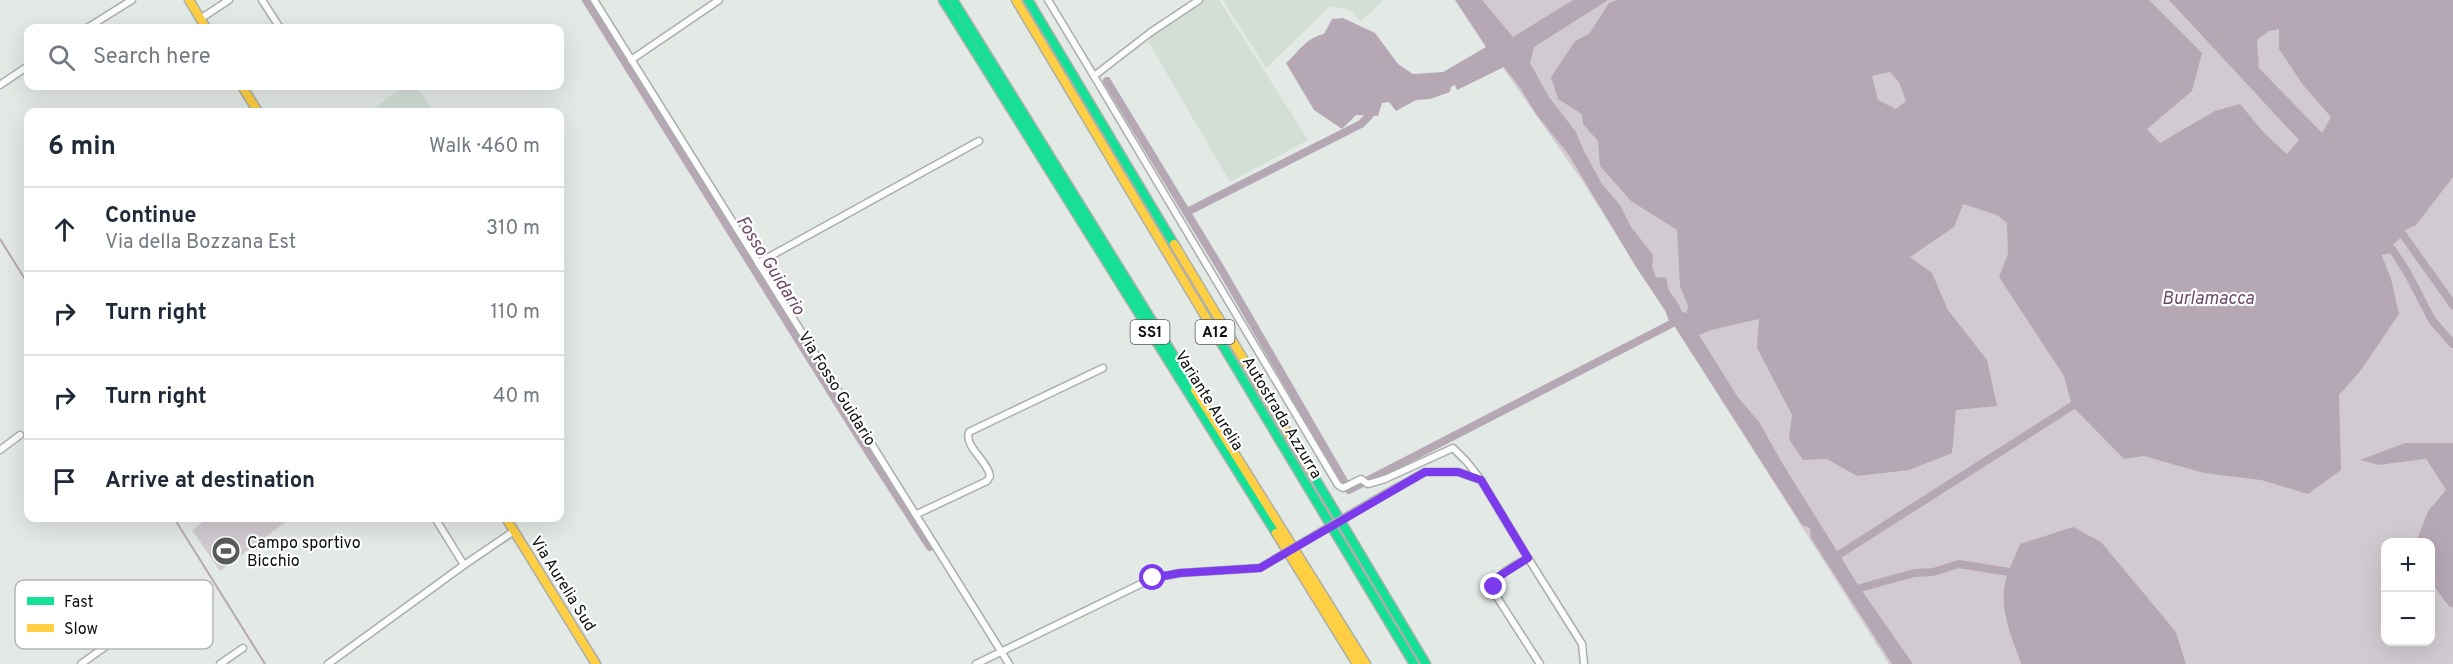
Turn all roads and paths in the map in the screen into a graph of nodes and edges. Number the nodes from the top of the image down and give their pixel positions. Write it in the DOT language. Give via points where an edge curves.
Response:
graph roads {
  1 [pos="132,0"];
  2 [pos="189,0"];
  3 [pos="229,0"];
  4 [pos="262,0"];
  5 [pos="594,0"];
  6 [pos="719,0"];
  7 [pos="943,0"];
  8 [pos="953,0"];
  9 [pos="1016,0"];
  10 [pos="1028,0"];
  11 [pos="1048,0"];
  12 [pos="1199,0"];
  13 [pos="200,19"];
  14 [pos="93,24"];
  15 [pos="203,24"];
  16 [pos="277,24"];
  17 [pos="631,60"];
  18 [pos="24,69"];
  19 [pos="1094,76"];
  20 [pos="0,85"];
  21 [pos="244,90"];
  22 [pos="256,108"];
  23 [pos="979,141"];
  24 [pos="758,263"];
  25 [pos="1103,368"];
  26 [pos="20,435"];
  27 [pos="0,450"];
  28 [pos="1481,480"];
  29 [pos="917,514"];
  30 [pos="437,522"];
  31 [pos="508,522"];
  32 [pos="514,531"];
  33 [pos="1528,558"];
  34 [pos="464,565"];
  35 [pos="243,648"];
  36 [pos="102,649"];
  37 [pos="1001,650"];
  38 [pos="81,664"];
  39 [pos="220,664"];
  40 [pos="328,664"];
  41 [pos="596,664"];
  42 [pos="976,664"];
  43 [pos="1009,664"];
  44 [pos="1357,664"];
  45 [pos="1366,664"];
  46 [pos="1414,664"];
  47 [pos="1426,664"];
  48 [pos="1540,664"];
  49 [pos="1584,664"];
  1 -- 14 [label="street"];
  2 -- 13 [label="main road"];
  3 -- 13 [label="street"];
  4 -- 16 [label="street"];
  5 -- 17 [label="street, Via Fosso Guidario"];
  6 -- 17 [label="street"];
  7 -- 44 [label="main road, Variante Aurelia / SS1"];
  8 -- 45 [label="main road, Variante Aurelia / SS1"];
  9 -- 46 [label="main road, Autostrada Azzurra / A12"];
  10 -- 47 [label="main road, Autostrada Azzurra / A12"];
  11 -- 19 [label="street"];
  12 -- 19 [label="street"];
  13 -- 15 [label="main road"];
  17 -- 24 [label="street, Via Fosso Guidario"];
  18 -- 20 [label="street"];
  19 -- 28 [label="street" via="1333,479 1342,488 1385,479 1453,448"];
  21 -- 22 [label="main road"];
  23 -- 24 [label="street"];
  24 -- 29 [label="street, Via Fosso Guidario"];
  25 -- 29 [label="street" via="969,432 969,442 989,470 987,481"];
  26 -- 27 [label="street"];
  28 -- 33 [label="street"];
  28 -- 37 [label="street, bridge" via="1458,472 1425,472 1260,568 1153,578"];
  29 -- 37 [label="street, Via Fosso Guidario"];
  30 -- 34 [label="street"];
  31 -- 32 [label="main road, Via Aurelia Sud"];
  32 -- 34 [label="street"];
  32 -- 41 [label="main road, Via Aurelia Sud"];
  33 -- 48 [label="street" via="1498,577 1494,587"];
  33 -- 49 [label="street" via="1582,644"];
  34 -- 40 [label="street"];
  35 -- 39 [label="street"];
  36 -- 38 [label="street"];
  37 -- 42 [label="street"];
  37 -- 43 [label="street, Via Fosso Guidario"];
}
